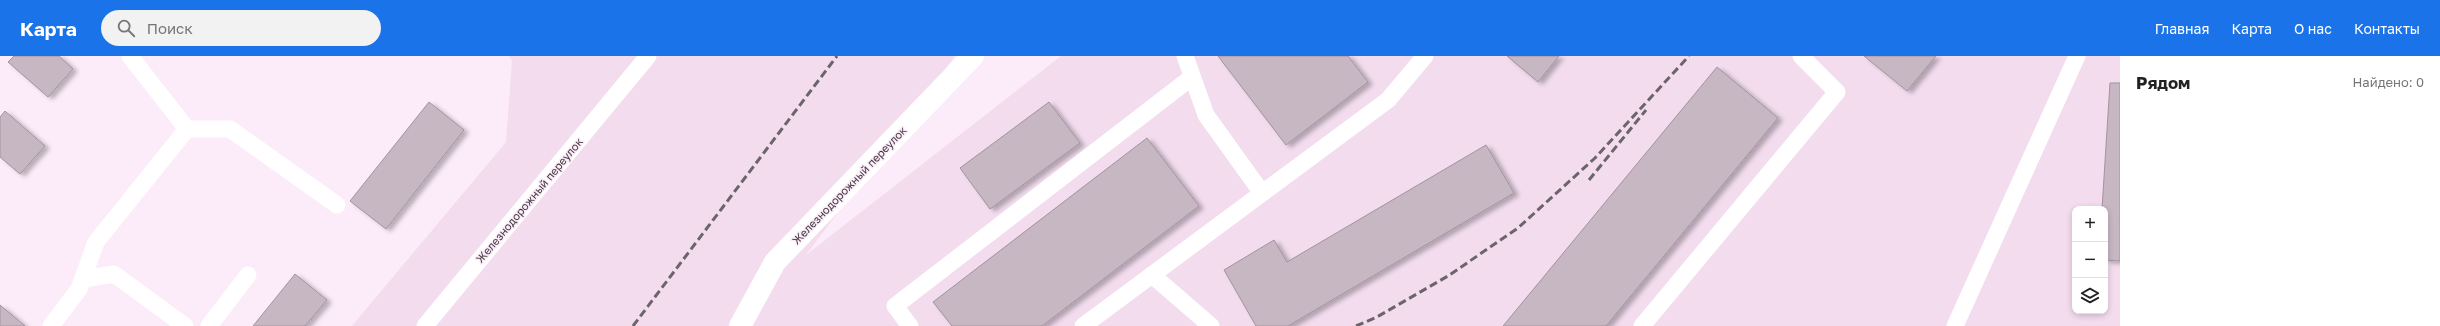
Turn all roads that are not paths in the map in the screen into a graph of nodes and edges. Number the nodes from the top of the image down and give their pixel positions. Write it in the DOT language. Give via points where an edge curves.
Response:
graph roads {
  1 [pos="130,56"];
  2 [pos="648,56"];
  3 [pos="973,56"];
  4 [pos="1185,56"];
  5 [pos="1801,56"];
  6 [pos="2077,56"];
  7 [pos="1421,58"];
  8 [pos="1192,77"];
  9 [pos="187,129"];
  10 [pos="1262,193"];
  11 [pos="337,205"];
  12 [pos="248,275"];
  13 [pos="1152,275"];
  14 [pos="83,279"];
  15 [pos="51,326"];
  16 [pos="185,326"];
  17 [pos="209,326"];
  18 [pos="425,326"];
  19 [pos="740,326"];
  20 [pos="910,326"];
  21 [pos="1083,326"];
  22 [pos="1211,326"];
  23 [pos="1642,326"];
  24 [pos="1955,326"];
  1 -- 9 [label="lane"];
  2 -- 18 [label="lane, Железнодорожный переулок"];
  3 -- 19 [label="street, Железнодорожный переулок" via="775,262"];
  4 -- 8 [label="lane"];
  5 -- 23 [label="lane" via="1837,92"];
  6 -- 24 [label="lane"];
  7 -- 10 [label="lane" via="1388,100"];
  8 -- 10 [label="lane" via="1206,115"];
  8 -- 20 [label="lane" via="894,306"];
  9 -- 11 [label="lane" via="230,129"];
  9 -- 14 [label="lane" via="96,242"];
  10 -- 13 [label="lane"];
  12 -- 17 [label="lane"];
  13 -- 21 [label="lane"];
  13 -- 22 [label="lane"];
  14 -- 15 [label="lane" via="79,289"];
  14 -- 16 [label="lane" via="114,274"];
}
